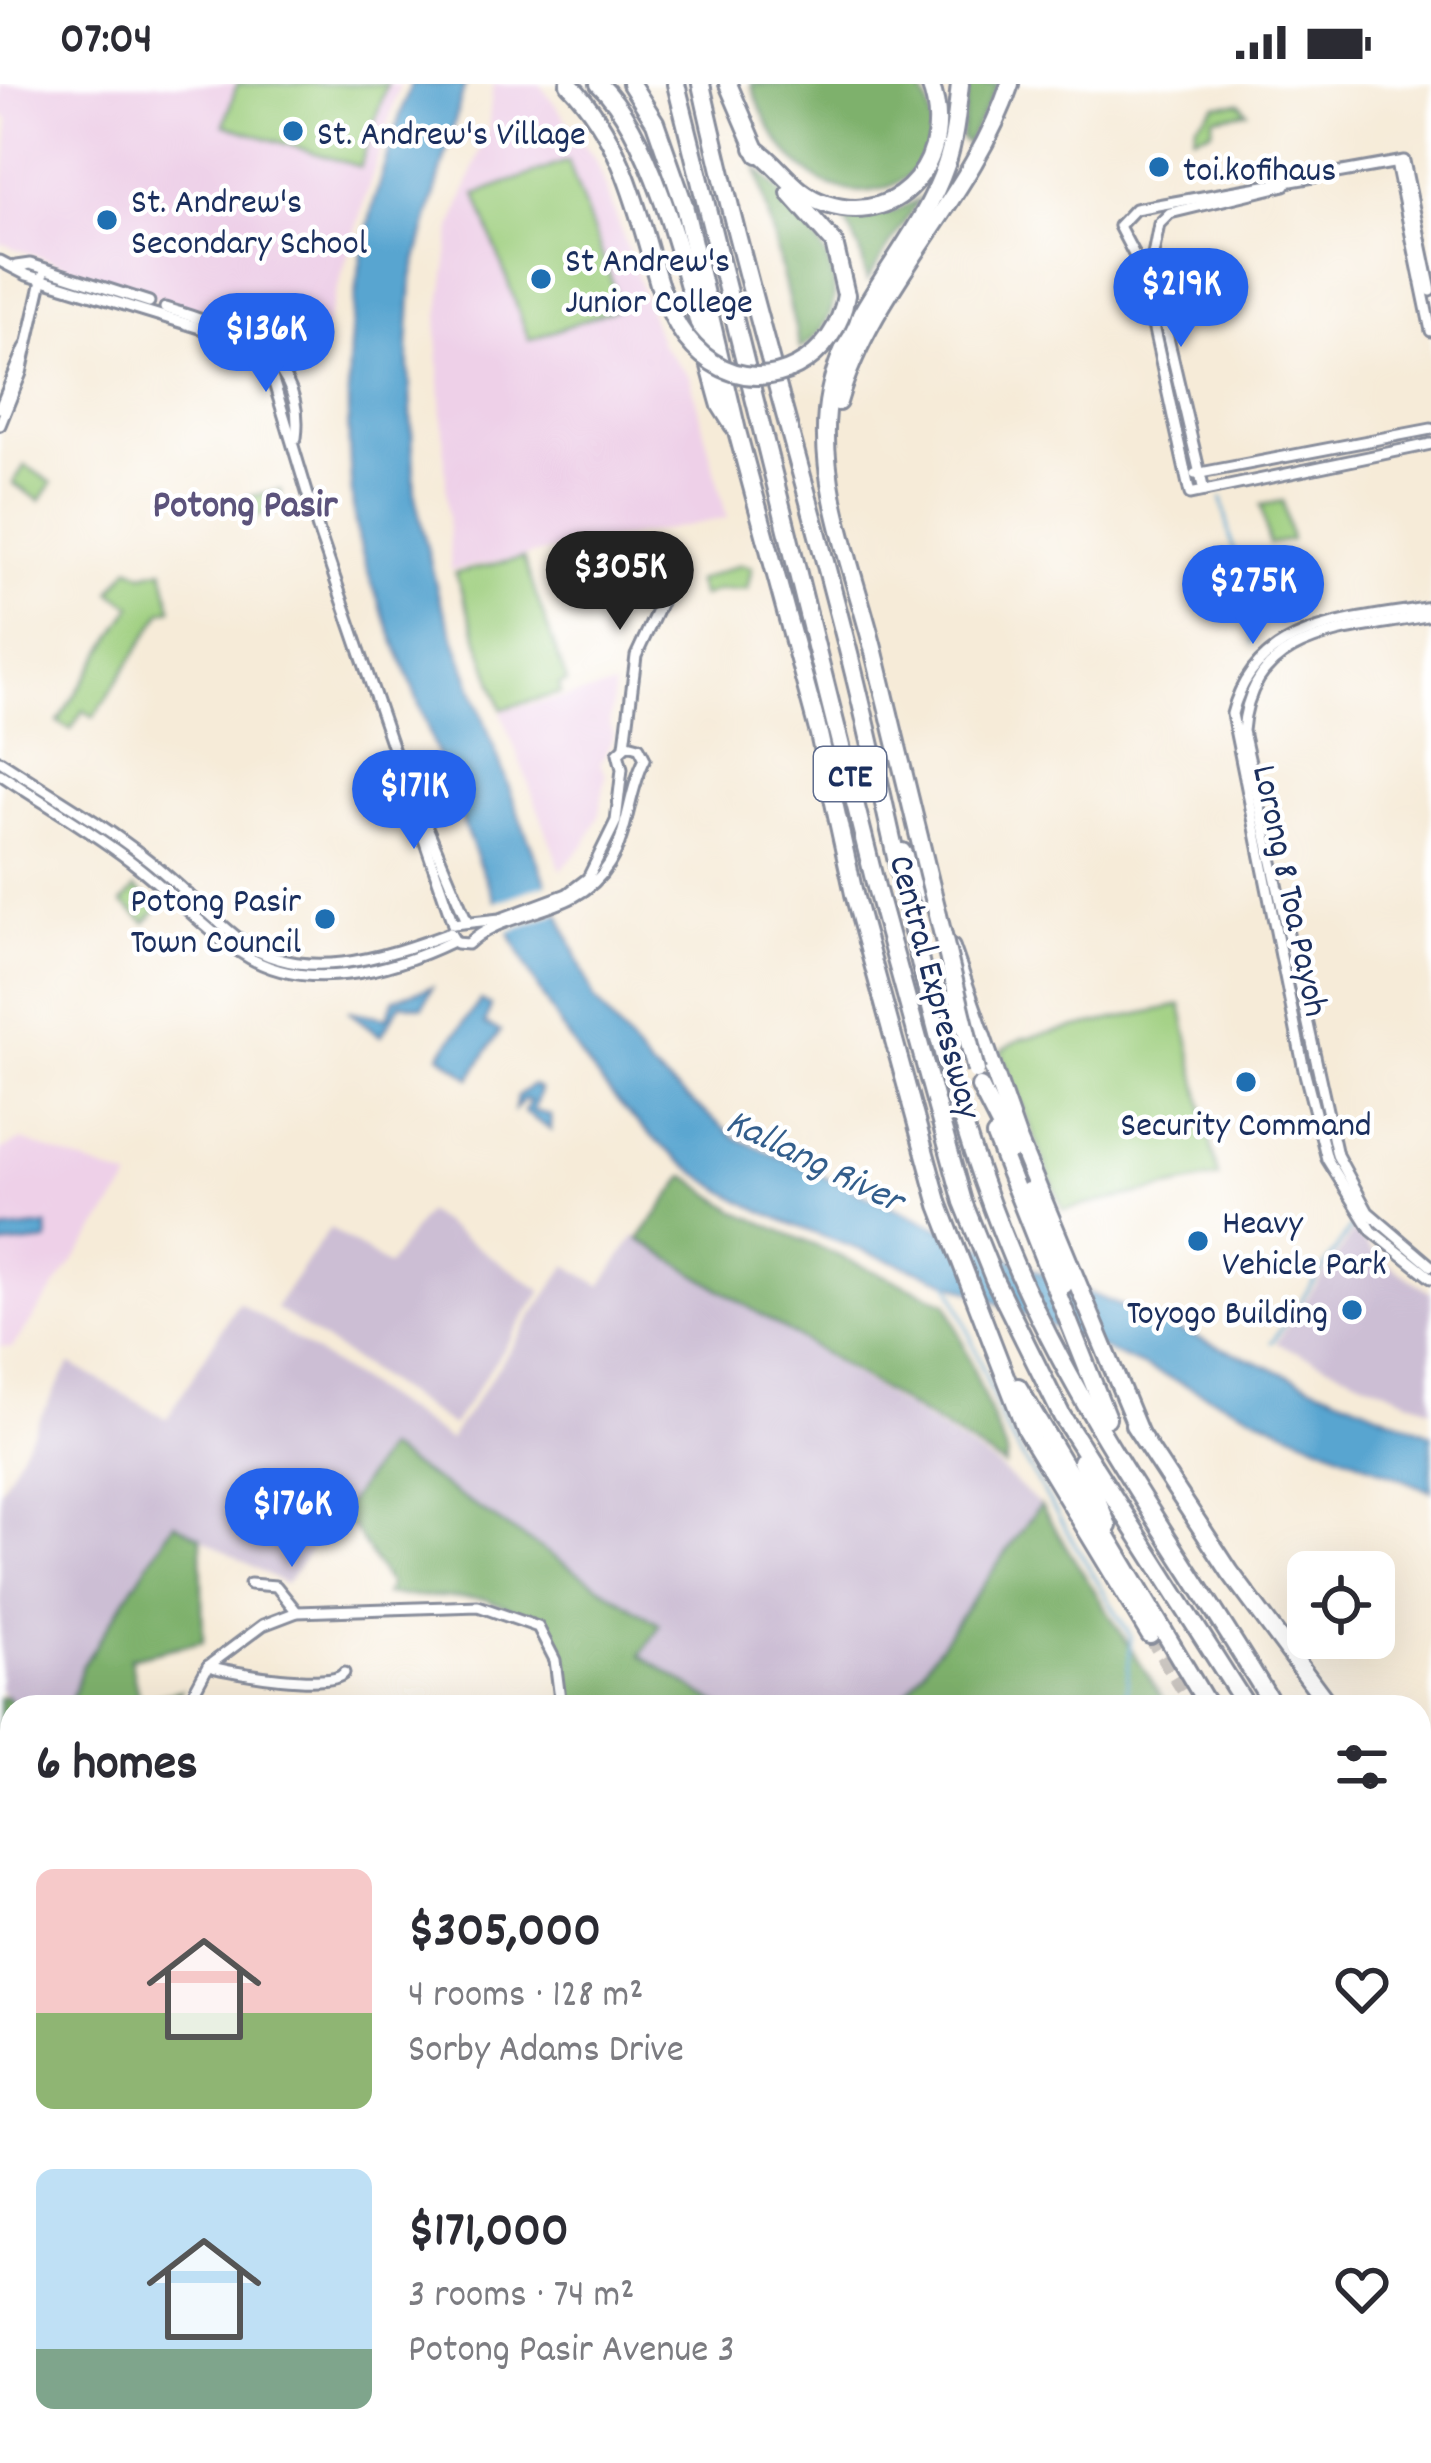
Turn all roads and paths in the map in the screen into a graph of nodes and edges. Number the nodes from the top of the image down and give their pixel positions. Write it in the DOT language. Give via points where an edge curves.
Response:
graph roads {
  1 [pos="569,84"];
  2 [pos="599,84"];
  3 [pos="631,84"];
  4 [pos="676,84"];
  5 [pos="701,84"];
  6 [pos="728,84"];
  7 [pos="930,84"];
  8 [pos="960,84"];
  9 [pos="1010,84"];
  10 [pos="754,148"];
  11 [pos="1400,162"];
  12 [pos="1285,185"];
  13 [pos="1142,209"];
  14 [pos="1159,224"];
  15 [pos="1151,245"];
  16 [pos="1129,246"];
  17 [pos="0,261"];
  18 [pos="44,273"];
  19 [pos="1431,291"];
  20 [pos="1431,331"];
  21 [pos="25,348"];
  22 [pos="0,408"];
  23 [pos="0,425"];
  24 [pos="1431,429"];
  25 [pos="737,431"];
  26 [pos="1431,444"];
  27 [pos="1199,474"];
  28 [pos="1186,476"];
  29 [pos="1204,491"];
  30 [pos="838,503"];
  31 [pos="654,561"];
  32 [pos="1431,611"];
  33 [pos="625,745"];
  34 [pos="0,761"];
  35 [pos="873,767"];
  36 [pos="622,769"];
  37 [pos="639,769"];
  38 [pos="0,774"];
  39 [pos="416,804"];
  40 [pos="569,898"];
  41 [pos="475,926"];
  42 [pos="452,933"];
  43 [pos="1026,1188"];
  44 [pos="1431,1266"];
  45 [pos="1431,1278"];
  46 [pos="989,1333"];
  47 [pos="1077,1370"];
  48 [pos="1062,1416"];
  49 [pos="1126,1567"];
  50 [pos="250,1585"];
  51 [pos="297,1612"];
  52 [pos="1150,1635"];
  53 [pos="208,1666"];
  54 [pos="320,1677"];
  55 [pos="192,1695"];
  56 [pos="559,1695"];
  57 [pos="1202,1695"];
  58 [pos="1239,1695"];
  59 [pos="1267,1695"];
  60 [pos="1321,1695"];
  61 [pos="1431,2135"];
  62 [pos="1431,2168"];
  1 -- 10 [label="highway, bridge" via="624,168 659,284 685,338 721,367 765,376 802,364 830,341 846,278 825,230"];
  2 -- 25 [label="highway" via="650,173 721,406"];
  3 -- 25 [label="highway" via="655,122 684,205"];
  4 -- 48 [label="highway, Central Expressway / CTE" via="963,1202"];
  5 -- 35 [label="highway, Central Expressway / CTE"];
  6 -- 10 [label="highway"];
  7 -- 10 [label="highway" via="939,114 933,157 909,191 874,208 804,194"];
  8 -- 30 [label="highway" via="945,167 839,355 826,449"];
  9 -- 30 [label="highway" via="842,386 832,445"];
  11 -- 12 [label="street"];
  11 -- 19 [label="street"];
  11 -- 20 [label="street"];
  12 -- 13 [label="street"];
  12 -- 14 [label="street" via="1170,213"];
  13 -- 14 [label="street"];
  13 -- 16 [label="street" via="1127,212 1119,226"];
  14 -- 15 [label="street"];
  15 -- 16 [label="street"];
  15 -- 27 [label="street"];
  16 -- 28 [label="street"];
  17 -- 18 [label="street"];
  18 -- 21 [label="street"];
  18 -- 39 [label="street" via="236,339 271,373"];
  21 -- 22 [label="street"];
  21 -- 23 [label="street"];
  24 -- 27 [label="street"];
  25 -- 46 [label="highway" via="939,1205"];
  26 -- 29 [label="street"];
  27 -- 28 [label="street"];
  27 -- 29 [label="street"];
  28 -- 29 [label="street" via="1190,494"];
  30 -- 43 [label="highway, bridge" via="978,1079"];
  31 -- 33 [label="street" via="662,600 639,646"];
  32 -- 44 [label="street, Lorong 8 Toa Payoh" via="1287,649 1254,682 1243,730 1337,1155 1374,1219"];
  32 -- 45 [label="street, Lorong 8 Toa Payoh" via="1284,639 1254,664 1232,714 1327,1159 1372,1231"];
  33 -- 36 [label="street" via="617,757"];
  33 -- 37 [label="street" via="644,753"];
  34 -- 42 [label="street" via="146,858 266,954 314,965 355,961"];
  35 -- 43 [label="highway" via="904,861 928,894 967,984"];
  35 -- 47 [label="highway, Central Expressway / CTE" via="960,1110 992,1204"];
  36 -- 37 [label="street"];
  36 -- 40 [label="street" via="602,859"];
  37 -- 40 [label="street" via="607,868"];
  38 -- 42 [label="street" via="138,866 262,965 306,975 353,972 420,957"];
  39 -- 41 [label="street"];
  39 -- 42 [label="street"];
  40 -- 41 [label="street"];
  41 -- 42 [label="street"];
  41 -- 42 [label="street" via="468,944"];
  43 -- 47 [label="highway"];
  43 -- 60 [label="highway" via="1138,1432"];
  46 -- 49 [label="highway"];
  46 -- 52 [label="highway" via="1026,1430"];
  47 -- 59 [label="highway"];
  48 -- 49 [label="highway"];
  48 -- 58 [label="highway, Central Expressway / CTE"];
  49 -- 57 [label="highway"];
  50 -- 51 [label="street" via="275,1586"];
  51 -- 53 [label="street" via="263,1625"];
  51 -- 56 [label="street" via="478,1606 538,1627 555,1660"];
  53 -- 54 [label="street"];
  53 -- 55 [label="street"];
  61 -- 62 [label="main road"];
}
